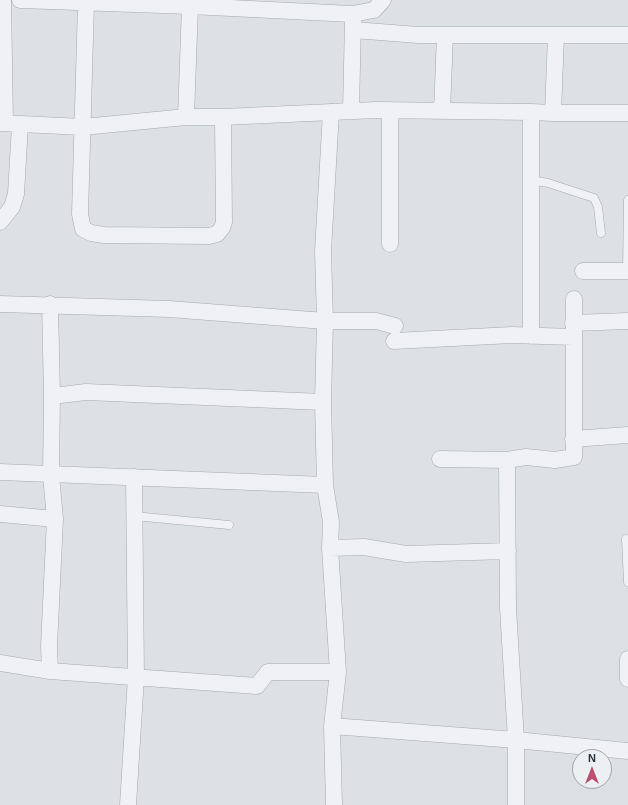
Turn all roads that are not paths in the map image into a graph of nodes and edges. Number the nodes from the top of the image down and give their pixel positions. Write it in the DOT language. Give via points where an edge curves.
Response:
graph roads {
  1 [pos="3,0"];
  2 [pos="20,0"];
  3 [pos="383,0"];
  4 [pos="86,3"];
  5 [pos="190,6"];
  6 [pos="352,14"];
  7 [pos="354,30"];
  8 [pos="445,35"];
  9 [pos="556,35"];
  10 [pos="628,35"];
  11 [pos="390,110"];
  12 [pos="352,111"];
  13 [pos="442,111"];
  14 [pos="331,112"];
  15 [pos="530,112"];
  16 [pos="553,113"];
  17 [pos="628,113"];
  18 [pos="186,117"];
  19 [pos="223,117"];
  20 [pos="8,124"];
  21 [pos="83,127"];
  22 [pos="531,180"];
  23 [pos="628,200"];
  24 [pos="0,222"];
  25 [pos="601,233"];
  26 [pos="390,244"];
  27 [pos="583,271"];
  28 [pos="627,271"];
  29 [pos="574,299"];
  30 [pos="0,304"];
  31 [pos="50,304"];
  32 [pos="325,321"];
  33 [pos="628,321"];
  34 [pos="573,330"];
  35 [pos="531,336"];
  36 [pos="52,396"];
  37 [pos="323,402"];
  38 [pos="628,435"];
  39 [pos="573,439"];
  40 [pos="440,459"];
  41 [pos="507,460"];
  42 [pos="0,472"];
  43 [pos="51,475"];
  44 [pos="134,477"];
  45 [pos="325,485"];
  46 [pos="0,514"];
  47 [pos="134,516"];
  48 [pos="55,519"];
  49 [pos="229,525"];
  50 [pos="626,538"];
  51 [pos="330,548"];
  52 [pos="508,551"];
  53 [pos="628,582"];
  54 [pos="628,659"];
  55 [pos="0,663"];
  56 [pos="50,671"];
  57 [pos="338,672"];
  58 [pos="136,677"];
  59 [pos="628,679"];
  60 [pos="332,726"];
  61 [pos="516,740"];
  62 [pos="628,751"];
  63 [pos="128,805"];
  64 [pos="334,805"];
  65 [pos="516,805"];
  1 -- 20 [label="street"];
  2 -- 4 [label="street"];
  3 -- 6 [label="street" via="374,10"];
  4 -- 5 [label="street"];
  4 -- 21 [label="street"];
  5 -- 6 [label="street"];
  5 -- 18 [label="street"];
  6 -- 7 [label="street"];
  7 -- 8 [label="street"];
  7 -- 12 [label="street"];
  8 -- 9 [label="street"];
  8 -- 13 [label="street"];
  9 -- 10 [label="street"];
  9 -- 16 [label="street"];
  11 -- 12 [label="street"];
  11 -- 13 [label="street"];
  11 -- 26 [label="street"];
  12 -- 14 [label="street"];
  13 -- 15 [label="street"];
  14 -- 19 [label="street"];
  14 -- 32 [label="street" via="323,251"];
  15 -- 16 [label="street"];
  15 -- 22 [label="street"];
  16 -- 17 [label="street"];
  18 -- 19 [label="street"];
  18 -- 21 [label="street"];
  19 -- 21 [label="street" via="224,222 217,234 209,236 104,235 83,229 80,214"];
  20 -- 21 [label="street"];
  20 -- 24 [label="street" via="16,194 12,207"];
  22 -- 25 [label="lane" via="548,182 594,198 598,207"];
  22 -- 35 [label="street"];
  23 -- 28 [label="lane"];
  27 -- 28 [label="street"];
  29 -- 34 [label="street"];
  30 -- 31 [label="street"];
  31 -- 32 [label="street" via="169,309"];
  31 -- 36 [label="street"];
  32 -- 35 [label="street" via="376,321 394,333"];
  32 -- 37 [label="street"];
  33 -- 34 [label="street"];
  34 -- 35 [label="street"];
  34 -- 39 [label="street"];
  36 -- 37 [label="street" via="86,392"];
  36 -- 43 [label="street"];
  37 -- 45 [label="street"];
  38 -- 39 [label="street"];
  39 -- 41 [label="street" via="574,457 555,460 526,457"];
  40 -- 41 [label="street"];
  41 -- 52 [label="street"];
  42 -- 43 [label="street"];
  43 -- 44 [label="street"];
  43 -- 48 [label="street"];
  44 -- 45 [label="street"];
  44 -- 47 [label="street"];
  45 -- 51 [label="street" via="331,522"];
  46 -- 48 [label="street"];
  47 -- 49 [label="lane"];
  47 -- 58 [label="street"];
  48 -- 56 [label="street"];
  50 -- 53 [label="lane"];
  51 -- 52 [label="street" via="359,546 406,554"];
  51 -- 57 [label="street"];
  52 -- 61 [label="street" via="508,608"];
  54 -- 59 [label="street"];
  55 -- 56 [label="street"];
  56 -- 58 [label="street"];
  57 -- 58 [label="street" via="268,672 257,686"];
  57 -- 60 [label="street"];
  58 -- 63 [label="street"];
  60 -- 61 [label="street"];
  60 -- 64 [label="street"];
  61 -- 62 [label="street"];
  61 -- 65 [label="street"];
}
